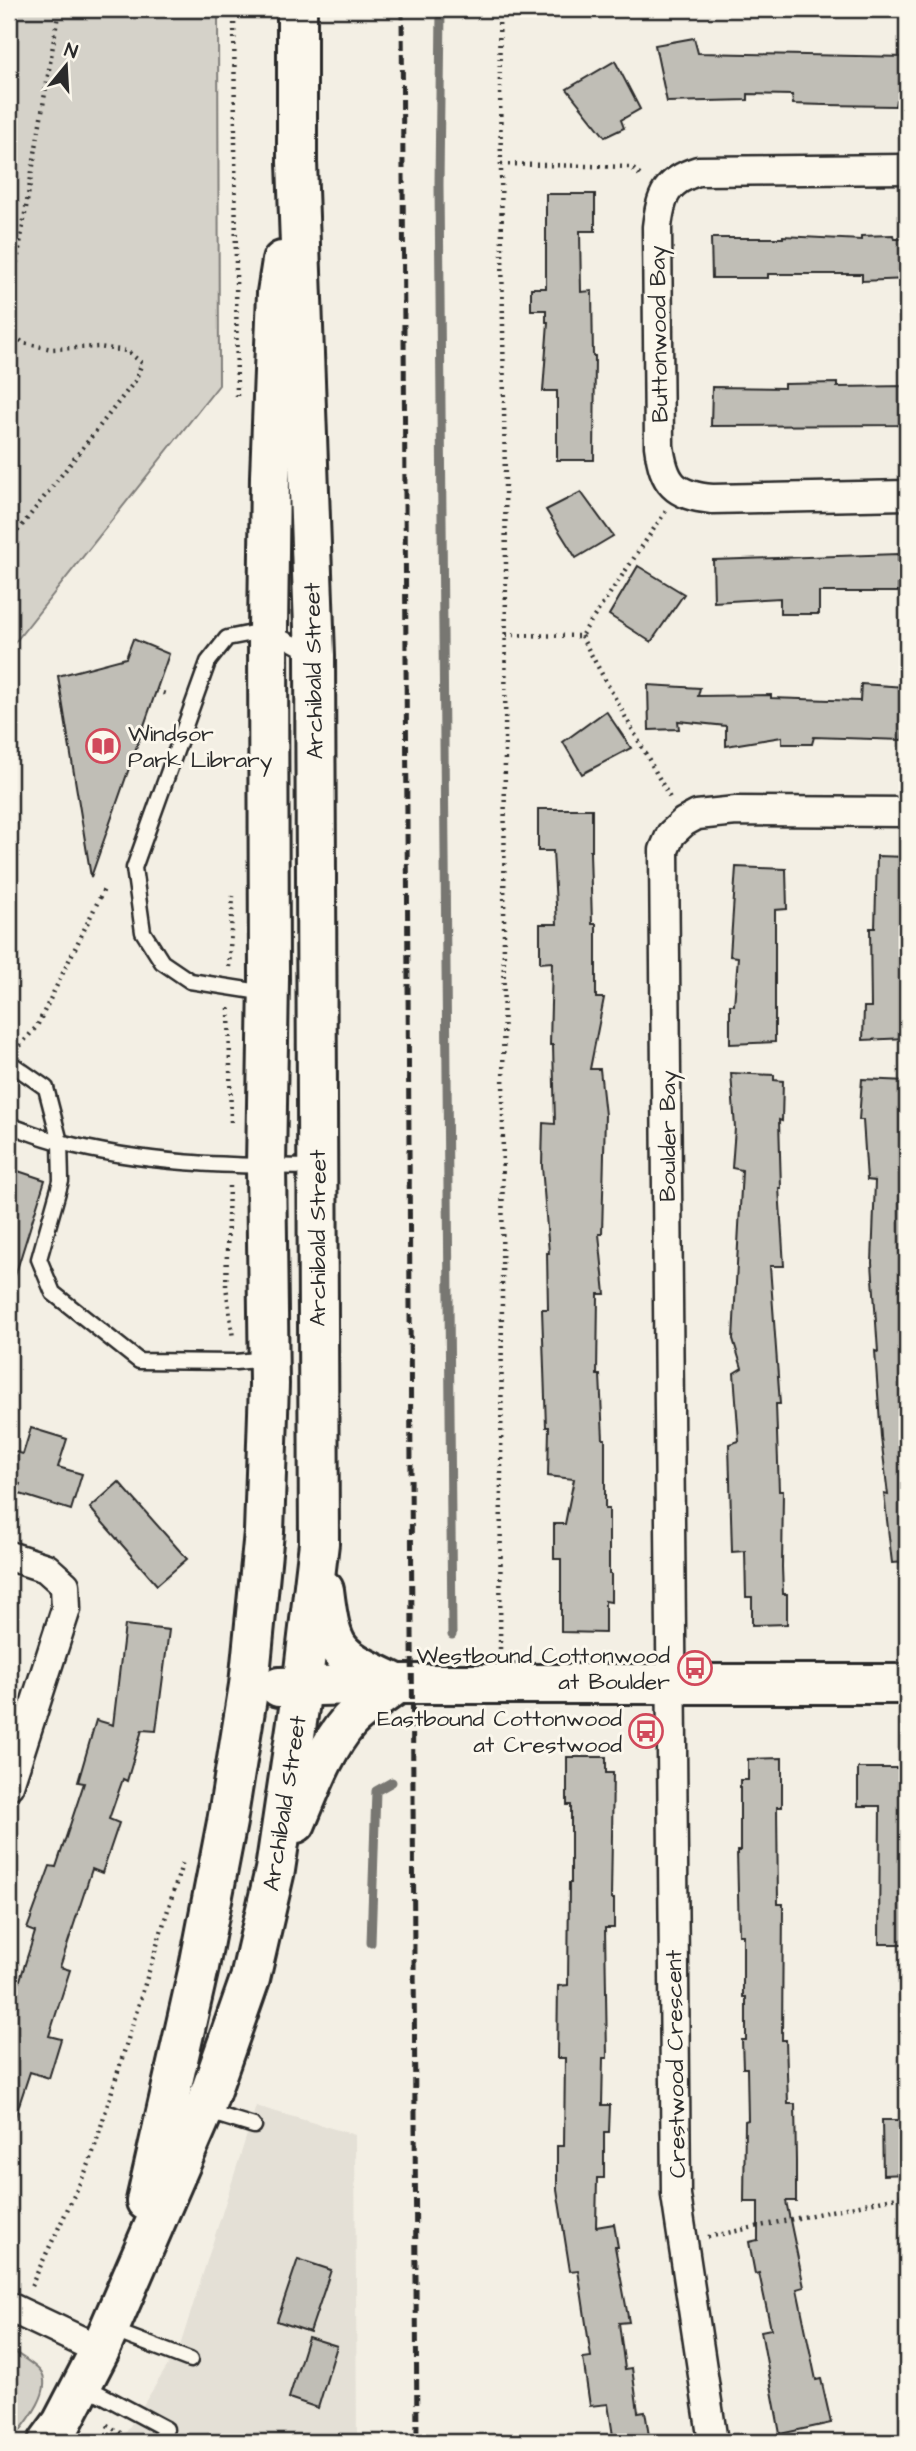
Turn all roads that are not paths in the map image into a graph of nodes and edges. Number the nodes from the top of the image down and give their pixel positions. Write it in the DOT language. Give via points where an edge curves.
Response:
graph roads {
  1 [pos="297,9"];
  2 [pos="298,162"];
  3 [pos="907,169"];
  4 [pos="907,495"];
  5 [pos="268,630"];
  6 [pos="315,655"];
  7 [pos="907,812"];
  8 [pos="268,993"];
  9 [pos="9,1062"];
  10 [pos="9,1125"];
  11 [pos="60,1142"];
  12 [pos="266,1167"];
  13 [pos="316,1167"];
  14 [pos="268,1359"];
  15 [pos="319,1543"];
  16 [pos="9,1556"];
  17 [pos="670,1683"];
  18 [pos="397,1684"];
  19 [pos="907,1684"];
  20 [pos="248,1685"];
  21 [pos="302,1688"];
  22 [pos="9,1785"];
  23 [pos="275,1870"];
  24 [pos="204,2110"];
  25 [pos="254,2126"];
  26 [pos="127,2286"];
  27 [pos="9,2307"];
  28 [pos="104,2340"];
  29 [pos="190,2360"];
  30 [pos="82,2385"];
  31 [pos="48,2442"];
  32 [pos="157,2442"];
  33 [pos="713,2442"];
  1 -- 2 [label="main road, Archibald Street"];
  2 -- 5 [label="main road, Archibald Street" via="276,293"];
  2 -- 6 [label="main road, Archibald Street"];
  3 -- 4 [label="street, Buttonwood Bay" via="698,171 678,177 663,195 657,228 659,446 662,470 679,492 712,499"];
  5 -- 6 [label="lane"];
  5 -- 8 [label="main road, Archibald Street"];
  5 -- 8 [label="lane" via="227,638 208,662 134,867 143,932 162,962 190,981"];
  6 -- 13 [label="main road, Archibald Street"];
  7 -- 17 [label="street, Boulder Bay" via="698,815 671,834 664,850"];
  8 -- 12 [label="main road, Archibald Street"];
  9 -- 11 [label="lane" via="46,1088"];
  10 -- 11 [label="lane"];
  11 -- 12 [label="lane" via="149,1159"];
  11 -- 14 [label="lane" via="61,1181 38,1259 53,1293 139,1361"];
  12 -- 13 [label="lane"];
  12 -- 14 [label="main road, Archibald Street"];
  13 -- 15 [label="main road, Archibald Street"];
  14 -- 20 [label="main road, Archibald Street" via="264,1532"];
  15 -- 18 [label="main road" via="329,1628 336,1646 354,1663"];
  15 -- 21 [label="main road, Archibald Street"];
  16 -- 22 [label="street" via="46,1568 65,1586 66,1609"];
  17 -- 18 [label="main road"];
  17 -- 19 [label="main road"];
  17 -- 33 [label="street, Crestwood Crescent" via="676,2194"];
  18 -- 21 [label="main road"];
  18 -- 23 [label="main road" via="351,1719 335,1740"];
  20 -- 21 [label="main road"];
  20 -- 26 [label="main road, Archibald Street" via="199,1967"];
  21 -- 23 [label="main road, Archibald Street"];
  23 -- 24 [label="main road, Archibald Street" via="250,1979"];
  24 -- 25 [label="lane"];
  24 -- 26 [label="main road, Archibald Street"];
  26 -- 28 [label="main road, Archibald Street"];
  27 -- 28 [label="street"];
  28 -- 29 [label="lane"];
  28 -- 30 [label="main road, Archibald Street"];
  30 -- 31 [label="main road, Archibald Street"];
  30 -- 32 [label="lane" via="166,2429"];
}
